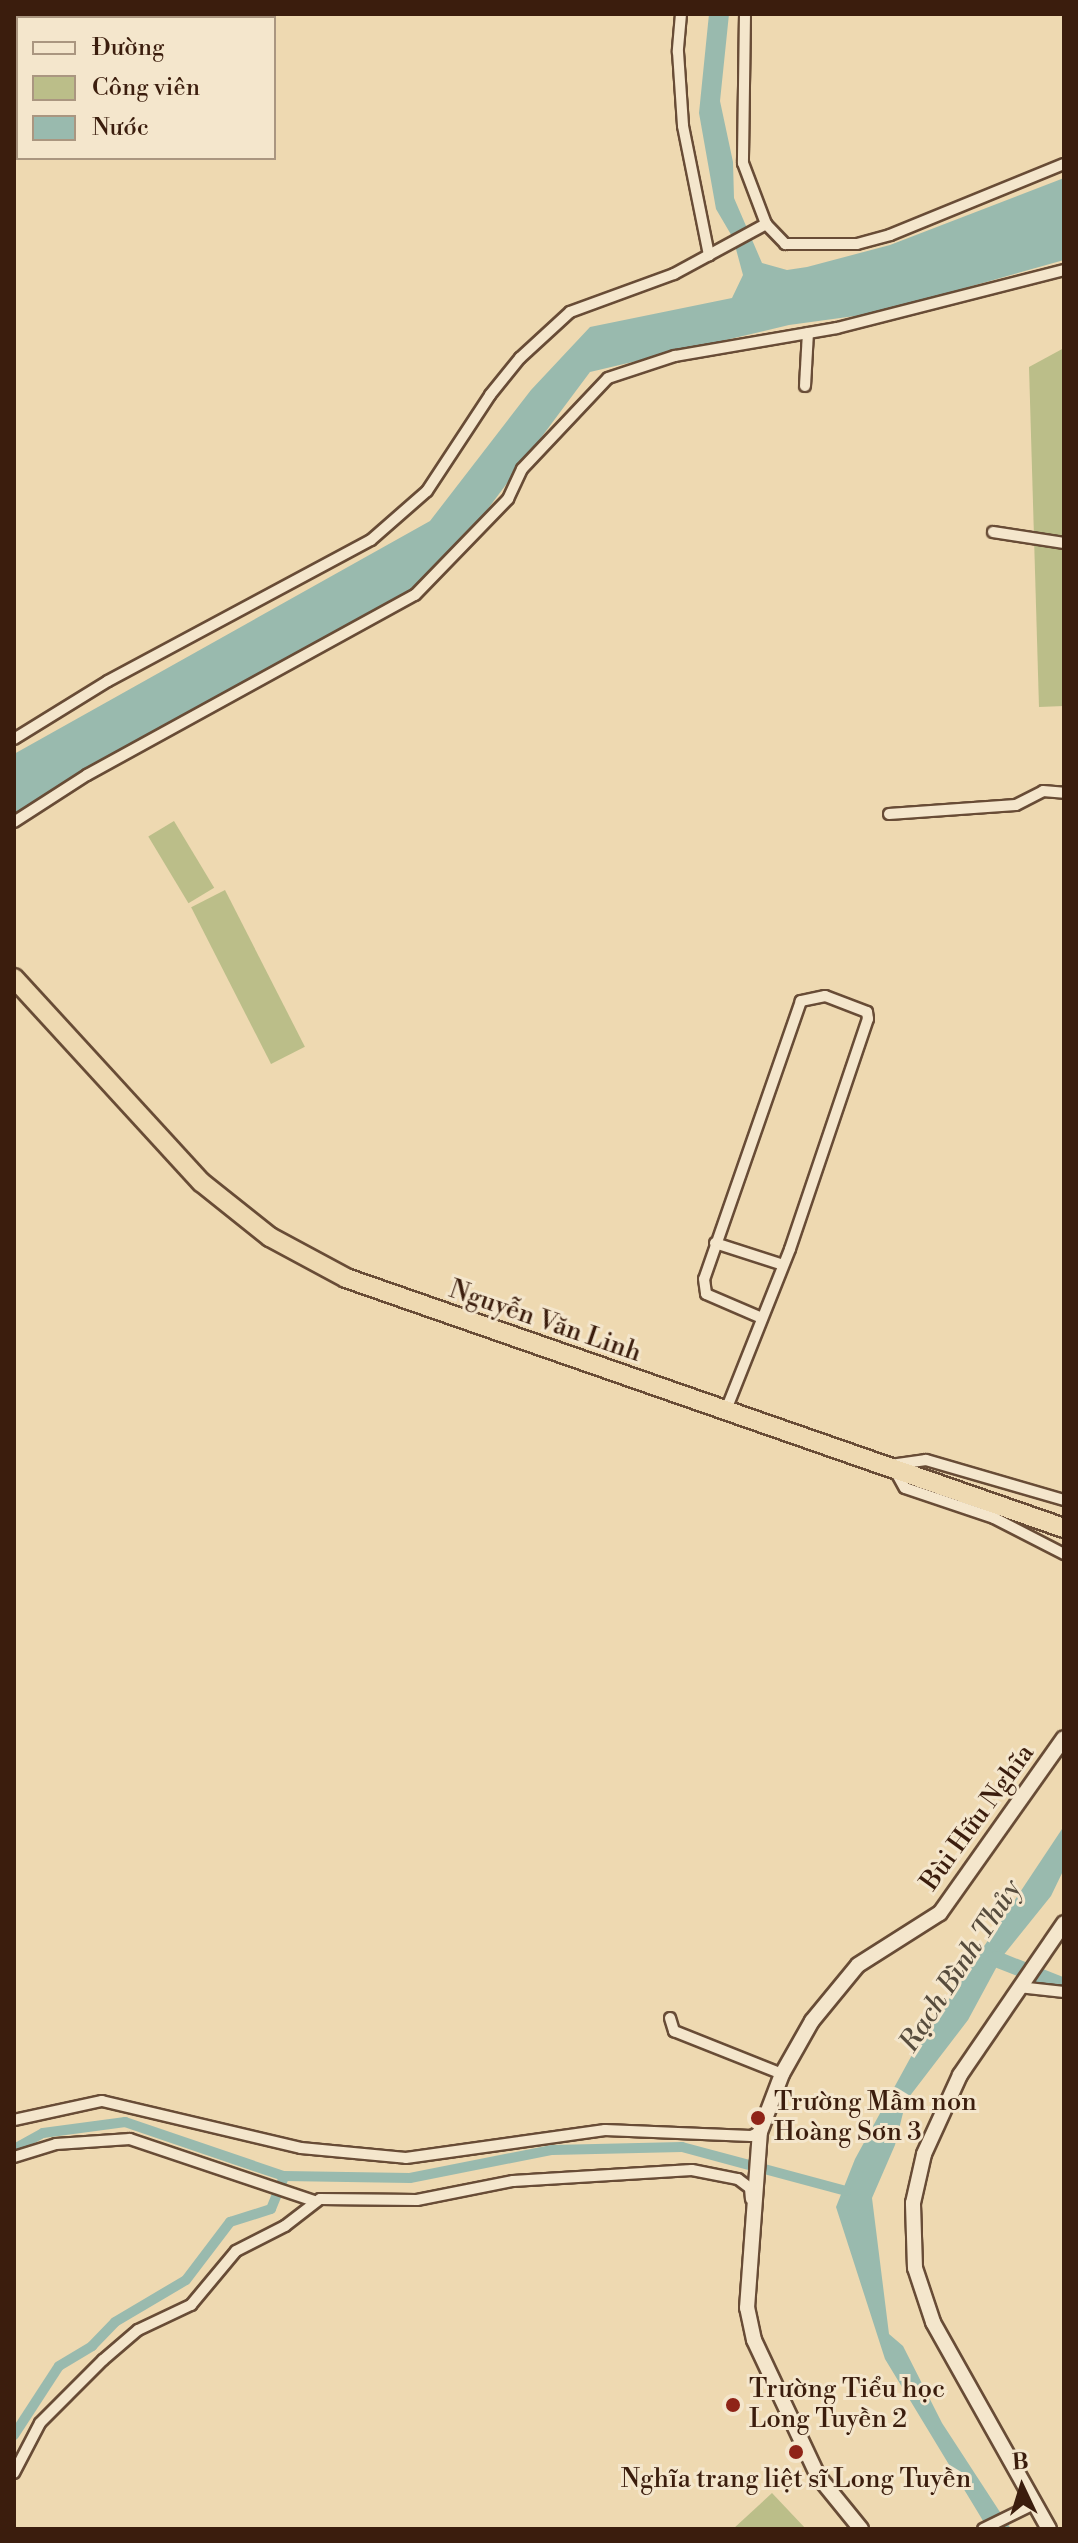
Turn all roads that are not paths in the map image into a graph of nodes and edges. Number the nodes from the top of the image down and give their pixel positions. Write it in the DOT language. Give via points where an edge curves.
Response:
graph roads {
  1 [pos="681,14"];
  2 [pos="745,14"];
  3 [pos="1064,164"];
  4 [pos="766,224"];
  5 [pos="713,253"];
  6 [pos="1064,270"];
  7 [pos="808,333"];
  8 [pos="805,386"];
  9 [pos="993,532"];
  10 [pos="1064,543"];
  11 [pos="14,739"];
  12 [pos="1064,793"];
  13 [pos="889,814"];
  14 [pos="14,822"];
  15 [pos="14,978"];
  16 [pos="715,1243"];
  17 [pos="783,1265"];
  18 [pos="762,1318"];
  19 [pos="726,1410"];
  20 [pos="892,1465"];
  21 [pos="1064,1500"];
  22 [pos="1064,1528"];
  23 [pos="1064,1554"];
  24 [pos="1064,1738"];
  25 [pos="1064,1923"];
  26 [pos="1020,1986"];
  27 [pos="1064,1992"];
  28 [pos="670,2018"];
  29 [pos="782,2074"];
  30 [pos="14,2120"];
  31 [pos="759,2137"];
  32 [pos="14,2157"];
  33 [pos="314,2201"];
  34 [pos="751,2201"];
  35 [pos="14,2473"];
  36 [pos="1036,2503"];
  37 [pos="861,2529"];
  38 [pos="983,2529"];
  39 [pos="1049,2529"];
  1 -- 5 [label="street" via="683,126"];
  2 -- 4 [label="street" via="743,163"];
  3 -- 4 [label="street" via="922,224 857,244 785,244"];
  4 -- 5 [label="street"];
  5 -- 11 [label="street" via="658,281 582,306 544,333 466,428 427,491 371,540 108,681"];
  6 -- 7 [label="street"];
  7 -- 8 [label="street"];
  7 -- 14 [label="street" via="675,356 608,378 522,469 508,499 415,595 87,775"];
  9 -- 10 [label="street"];
  12 -- 13 [label="street" via="1043,791 1011,805"];
  15 -- 19 [label="highway, Nguyễn Văn Linh" via="201,1182 270,1237 346,1278 455,1320"];
  16 -- 17 [label="street"];
  16 -- 17 [label="street" via="801,1001 825,996 867,1012 868,1019"];
  16 -- 18 [label="street" via="704,1279 706,1294"];
  17 -- 18 [label="street"];
  18 -- 19 [label="street"];
  19 -- 20 [label="highway, Nguyễn Văn Linh"];
  20 -- 21 [label="street" via="926,1460"];
  20 -- 22 [label="highway, Nguyễn Văn Linh"];
  20 -- 23 [label="street" via="905,1488 994,1518"];
  24 -- 29 [label="main road, Bùi Hữu Nghĩa" via="940,1913 858,1965 812,2021"];
  25 -- 26 [label="main road"];
  26 -- 27 [label="street"];
  26 -- 36 [label="main road" via="940,2114 917,2176 915,2268 933,2322"];
  28 -- 29 [label="street" via="674,2031"];
  29 -- 31 [label="main road, Bùi Hữu Nghĩa"];
  30 -- 31 [label="street" via="102,2101 301,2148 390,2158 605,2130"];
  31 -- 34 [label="main road, Bùi Hữu Nghĩa"];
  32 -- 33 [label="street" via="56,2144 130,2139"];
  33 -- 34 [label="street" via="336,2196 417,2200 513,2181 692,2170 738,2179 750,2188"];
  33 -- 35 [label="street" via="285,2226 236,2251 191,2305 138,2330 103,2360 40,2423"];
  34 -- 37 [label="main road" via="747,2308 754,2340 818,2476"];
  36 -- 38 [label="street"];
  36 -- 39 [label="main road"];
}
